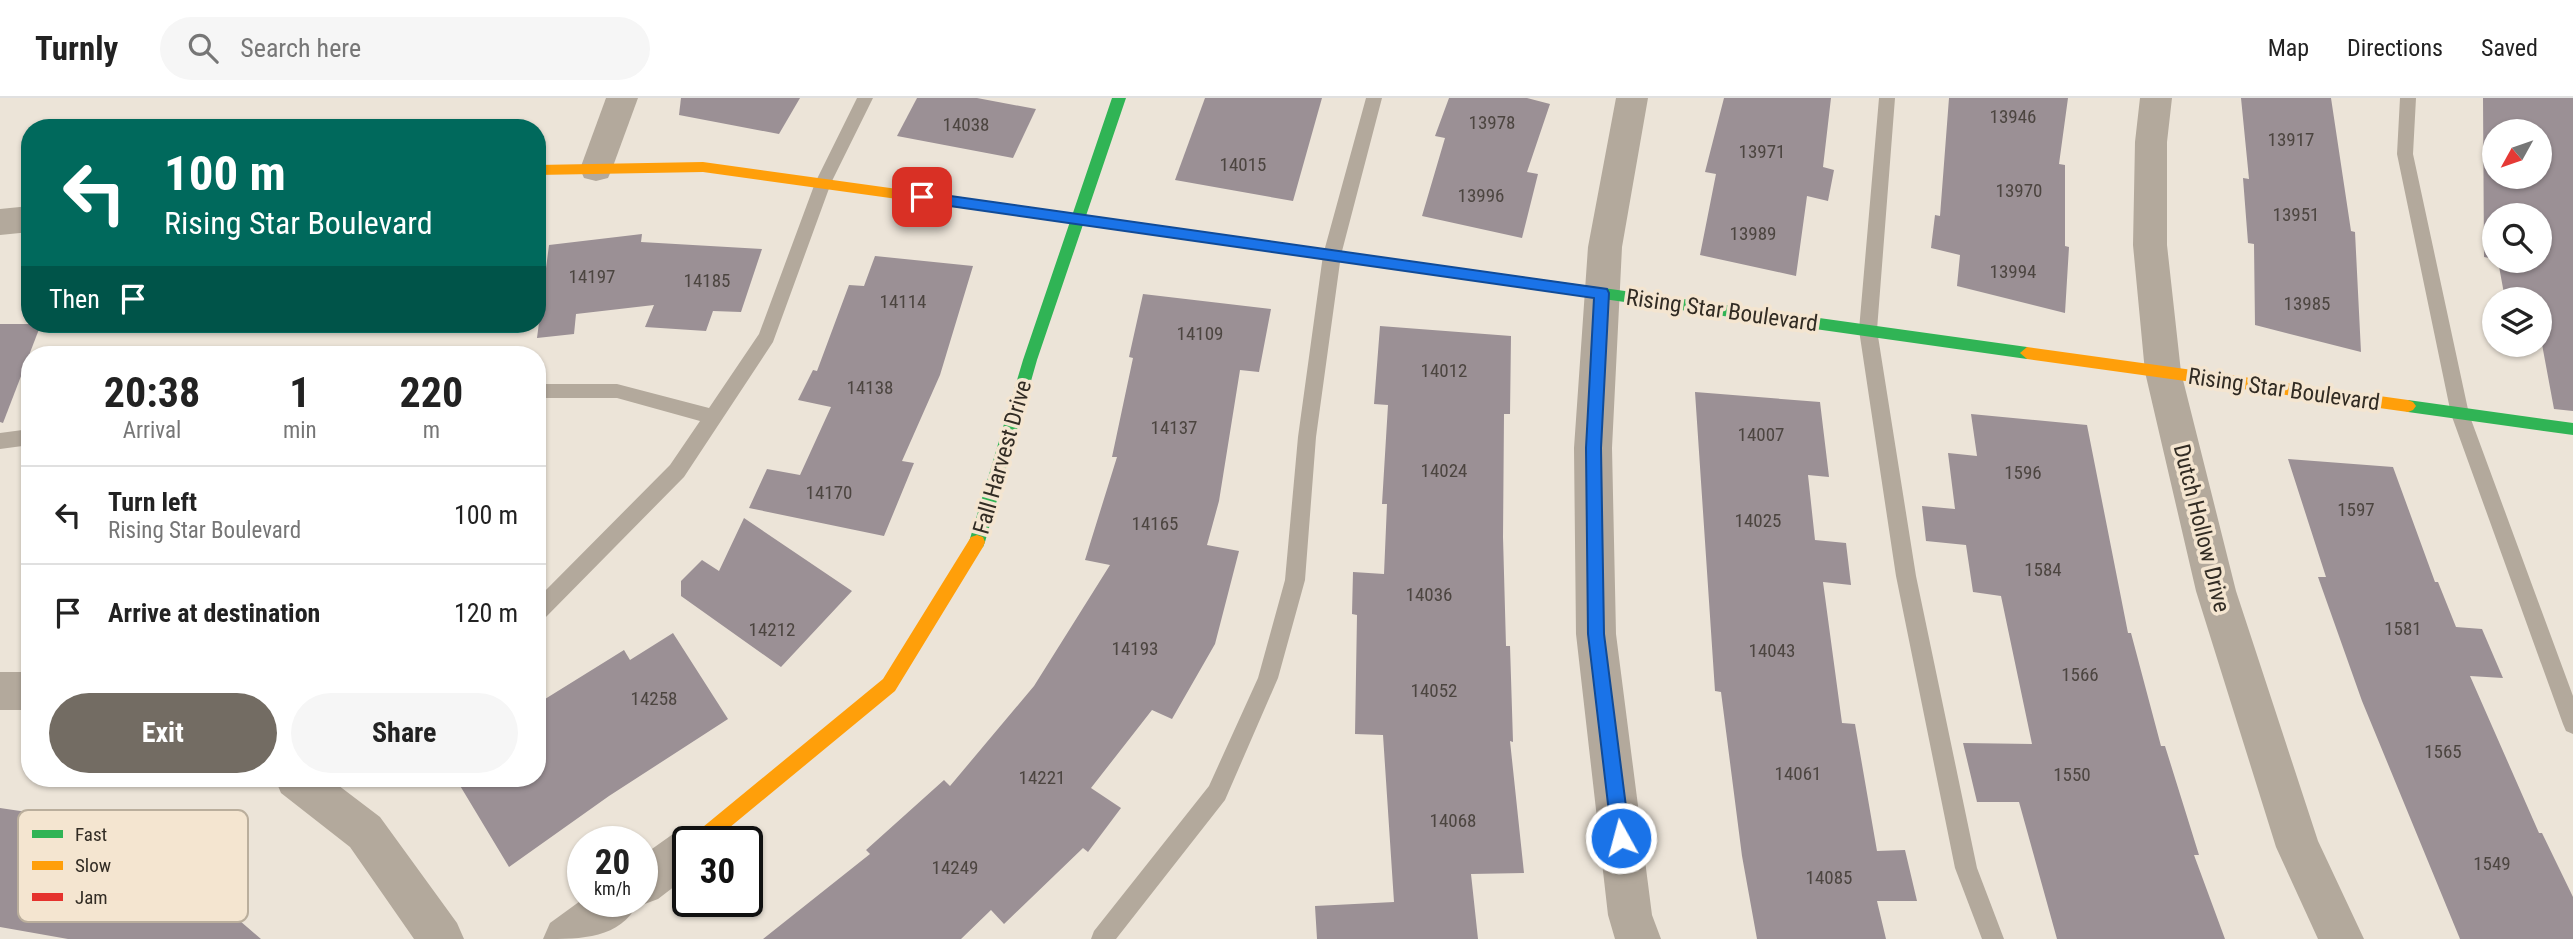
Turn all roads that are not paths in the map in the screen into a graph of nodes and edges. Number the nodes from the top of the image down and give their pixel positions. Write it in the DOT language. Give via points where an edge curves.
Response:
graph roads {
  1 [pos="622,98"];
  2 [pos="865,98"];
  3 [pos="1119,98"];
  4 [pos="1374,98"];
  5 [pos="1632,98"];
  6 [pos="1887,98"];
  7 [pos="2156,98"];
  8 [pos="2408,98"];
  9 [pos="596,169"];
  10 [pos="546,170"];
  11 [pos="823,183"];
  12 [pos="1078,219"];
  13 [pos="21,220"];
  14 [pos="0,222"];
  15 [pos="1332,255"];
  16 [pos="1601,293"];
  17 [pos="1868,330"];
  18 [pos="2163,372"];
  19 [pos="546,391"];
  20 [pos="2460,414"];
  21 [pos="713,417"];
  22 [pos="2573,429"];
  23 [pos="21,438"];
  24 [pos="0,441"];
  25 [pos="546,604"];
  26 [pos="0,691"];
  27 [pos="21,691"];
  28 [pos="2573,724"];
  29 [pos="306,787"];
  30 [pos="717,826"];
  31 [pos="596,917"];
  32 [pos="442,939"];
  33 [pos="566,939"];
  34 [pos="1102,939"];
  35 [pos="1638,939"];
  36 [pos="1993,939"];
  37 [pos="2341,939"];
  1 -- 9 [label="street"];
  2 -- 11 [label="lane"];
  3 -- 12 [label="street, Fall Harvest Drive"];
  4 -- 15 [label="lane"];
  5 -- 16 [label="street"];
  6 -- 17 [label="lane"];
  7 -- 18 [label="street, Dutch Hollow Drive" via="2150,245"];
  8 -- 20 [label="lane" via="2405,154"];
  9 -- 10 [label="street, Rising Star Boulevard"];
  9 -- 11 [label="street, Rising Star Boulevard" via="704,167"];
  11 -- 12 [label="street, Rising Star Boulevard"];
  11 -- 21 [label="lane" via="767,337"];
  12 -- 15 [label="street, Rising Star Boulevard"];
  12 -- 30 [label="street, Fall Harvest Drive" via="1030,360 979,539 889,685"];
  13 -- 14 [label="street"];
  15 -- 16 [label="street, Rising Star Boulevard"];
  15 -- 34 [label="lane" via="1307,438 1295,580 1268,678 1217,793"];
  16 -- 17 [label="street, Rising Star Boulevard"];
  16 -- 35 [label="street" via="1593,448 1596,634 1630,915"];
  17 -- 18 [label="street, Rising Star Boulevard"];
  17 -- 36 [label="lane" via="1906,576 1944,762 1966,868"];
  18 -- 20 [label="street, Rising Star Boulevard"];
  18 -- 37 [label="street, Dutch Hollow Drive" via="2216,591 2298,847"];
  19 -- 21 [label="lane" via="617,391"];
  20 -- 22 [label="street, Rising Star Boulevard"];
  20 -- 28 [label="lane"];
  21 -- 25 [label="lane" via="677,471"];
  23 -- 24 [label="lane"];
  26 -- 27 [label="street"];
  29 -- 32 [label="street" via="365,832"];
  31 -- 33 [label="street"];
}
